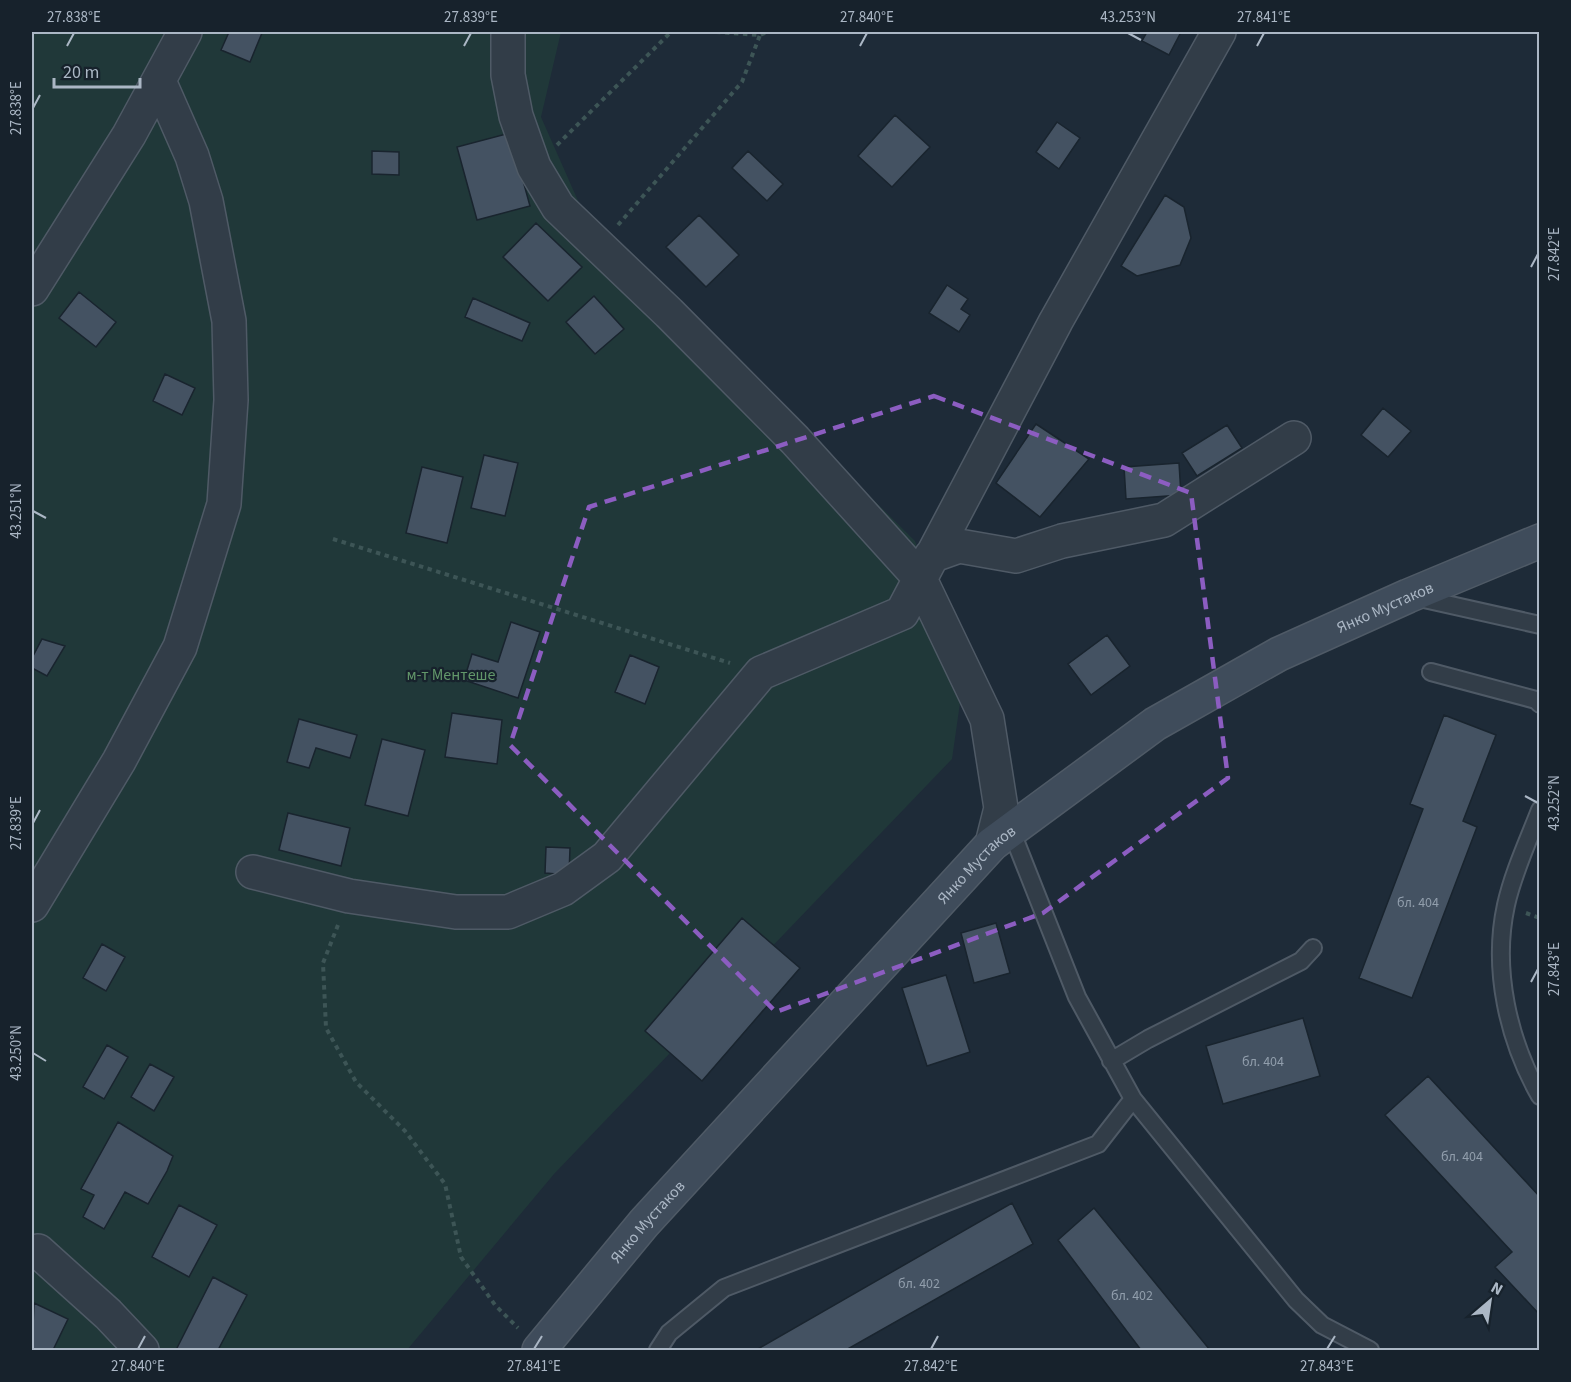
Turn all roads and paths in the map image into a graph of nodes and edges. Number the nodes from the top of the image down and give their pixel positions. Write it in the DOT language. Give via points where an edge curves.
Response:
graph roads {
  1 [pos="185,32"];
  2 [pos="508,32"];
  3 [pos="671,32"];
  4 [pos="716,32"];
  5 [pos="767,32"];
  6 [pos="1219,32"];
  7 [pos="759,35"];
  8 [pos="159,81"];
  9 [pos="534,167"];
  10 [pos="599,247"];
  11 [pos="32,289"];
  12 [pos="1294,438"];
  13 [pos="333,539"];
  14 [pos="1539,541"];
  15 [pos="925,566"];
  16 [pos="1408,596"];
  17 [pos="1539,625"];
  18 [pos="1431,672"];
  19 [pos="761,673"];
  20 [pos="1539,704"];
  21 [pos="1539,810"];
  22 [pos="1001,837"];
  23 [pos="253,872"];
  24 [pos="349,897"];
  25 [pos="32,905"];
  26 [pos="1313,948"];
  27 [pos="1111,1061"];
  28 [pos="1539,1096"];
  29 [pos="1133,1099"];
  30 [pos="34,1252"];
  31 [pos="142,1350"];
  32 [pos="540,1350"];
  33 [pos="658,1350"];
  34 [pos="1370,1350"];
  1 -- 8 [label="street"];
  2 -- 9 [label="street" via="508,75"];
  3 -- 9 [label="path"];
  4 -- 7 [label="path"];
  5 -- 7 [label="path"];
  6 -- 15 [label="street" via="1056,321"];
  7 -- 10 [label="path" via="742,82"];
  8 -- 11 [label="street"];
  8 -- 25 [label="street" via="192,156 206,201 229,321 231,400 224,504 180,647 119,761"];
  9 -- 10 [label="street" via="558,207"];
  10 -- 15 [label="street"];
  12 -- 15 [label="street" via="1164,520 1062,541 1016,556 959,546"];
  13 -- 19 [label="path"];
  14 -- 16 [label="street, Янко Мустаков"];
  15 -- 19 [label="street" via="902,613"];
  15 -- 22 [label="street" via="987,719 1001,808"];
  16 -- 17 [label="lane"];
  16 -- 22 [label="street, Янко Мустаков" via="1279,654 1155,724"];
  18 -- 20 [label="lane"];
  19 -- 24 [label="street" via="607,857 563,888 508,912 456,912"];
  21 -- 28 [label="lane" via="1506,905 1499,959 1515,1045"];
  22 -- 27 [label="lane"];
  22 -- 32 [label="street, Янко Мустаков" via="645,1223"];
  23 -- 24 [label="street"];
  24 -- 32 [label="path" via="323,963 326,1028 356,1082 405,1131 445,1184 461,1257 495,1305"];
  26 -- 27 [label="lane" via="1301,961"];
  27 -- 29 [label="lane"];
  29 -- 33 [label="lane" via="1098,1144 724,1288 669,1333"];
  29 -- 34 [label="lane" via="1296,1300 1322,1325"];
  30 -- 31 [label="street" via="108,1314"];
}
